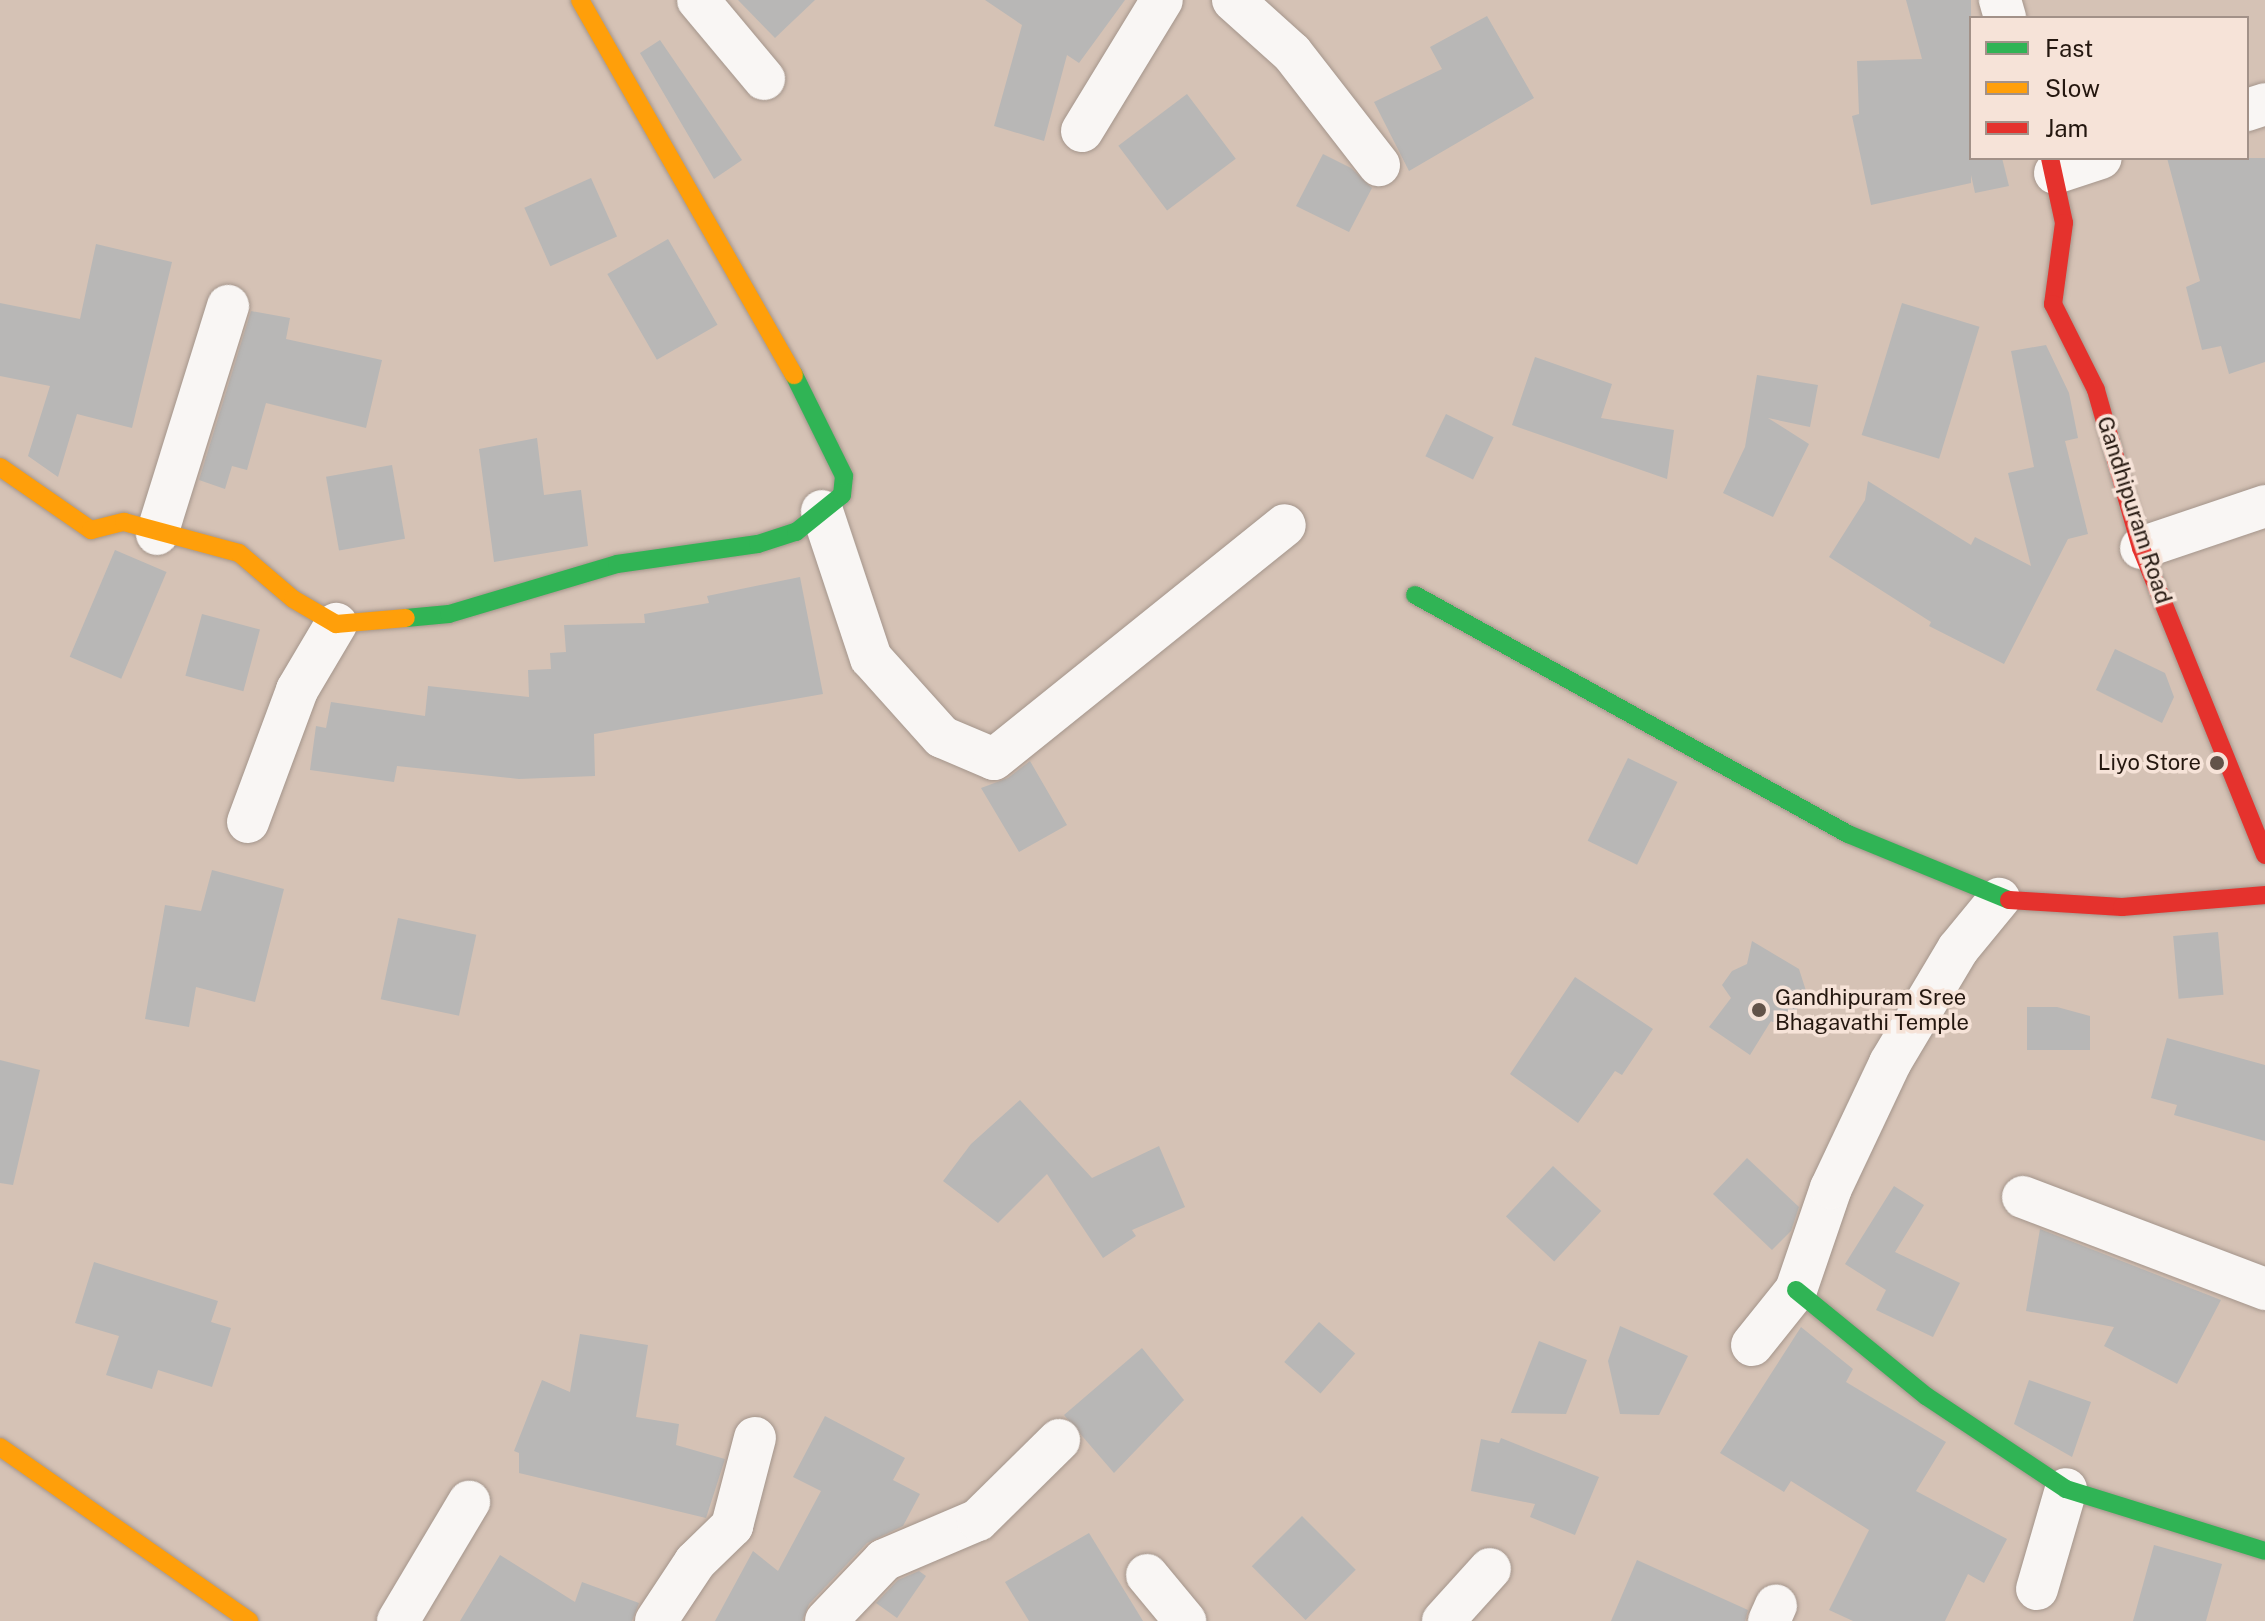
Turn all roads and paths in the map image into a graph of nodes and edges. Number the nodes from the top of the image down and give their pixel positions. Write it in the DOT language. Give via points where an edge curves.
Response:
graph roads {
  1 [pos="580,0"];
  2 [pos="698,0"];
  3 [pos="1162,0"];
  4 [pos="1233,0"];
  5 [pos="764,79"];
  6 [pos="1082,131"];
  7 [pos="2089,160"];
  8 [pos="1379,165"];
  9 [pos="2053,166"];
  10 [pos="228,306"];
  11 [pos="0,467"];
  12 [pos="2265,506"];
  13 [pos="822,511"];
  14 [pos="1285,525"];
  15 [pos="157,534"];
  16 [pos="2141,548"];
  17 [pos="1415,595"];
  18 [pos="336,624"];
  19 [pos="2256,804"];
  20 [pos="248,822"];
  21 [pos="2265,855"];
  22 [pos="2265,895"];
  23 [pos="1999,899"];
  24 [pos="2023,1197"];
  25 [pos="2265,1289"];
  26 [pos="1796,1290"];
  27 [pos="1752,1345"];
  28 [pos="755,1438"];
  29 [pos="1059,1440"];
  30 [pos="0,1447"];
  31 [pos="2066,1489"];
  32 [pos="469,1502"];
  33 [pos="2265,1551"];
  34 [pos="1490,1569"];
  35 [pos="1147,1575"];
  36 [pos="2037,1589"];
  37 [pos="249,1621"];
  38 [pos="398,1621"];
  39 [pos="656,1621"];
  40 [pos="826,1621"];
  41 [pos="1185,1621"];
  42 [pos="1443,1621"];
  1 -- 13 [label="street" via="761,310 844,476 842,495"];
  2 -- 5 [label="street"];
  3 -- 6 [label="street"];
  4 -- 8 [label="street" via="1292,53"];
  7 -- 9 [label="street"];
  9 -- 16 [label="street, Gandhipuram Road" via="2064,223 2053,304 2096,390"];
  10 -- 15 [label="street"];
  11 -- 15 [label="street" via="74,523 91,530 124,522"];
  12 -- 16 [label="street"];
  13 -- 14 [label="street" via="871,658 942,737 994,759"];
  13 -- 18 [label="street" via="796,532 758,544 617,564 449,614"];
  15 -- 18 [label="street" via="239,553 293,599"];
  16 -- 19 [label="street, Gandhipuram Road"];
  17 -- 23 [label="street" via="1848,834"];
  18 -- 20 [label="street" via="297,690"];
  19 -- 21 [label="street, Gandhipuram Road"];
  22 -- 23 [label="street" via="2122,907"];
  23 -- 26 [label="street" via="1958,949 1890,1063 1831,1188"];
  24 -- 25 [label="street"];
  26 -- 27 [label="street"];
  26 -- 31 [label="street" via="1926,1396"];
  28 -- 39 [label="street" via="732,1526 695,1562"];
  29 -- 40 [label="street" via="978,1520 884,1560"];
  30 -- 37 [label="street"];
  31 -- 33 [label="street"];
  31 -- 36 [label="street"];
  32 -- 38 [label="street"];
  34 -- 42 [label="street"];
  35 -- 41 [label="street"];
}
